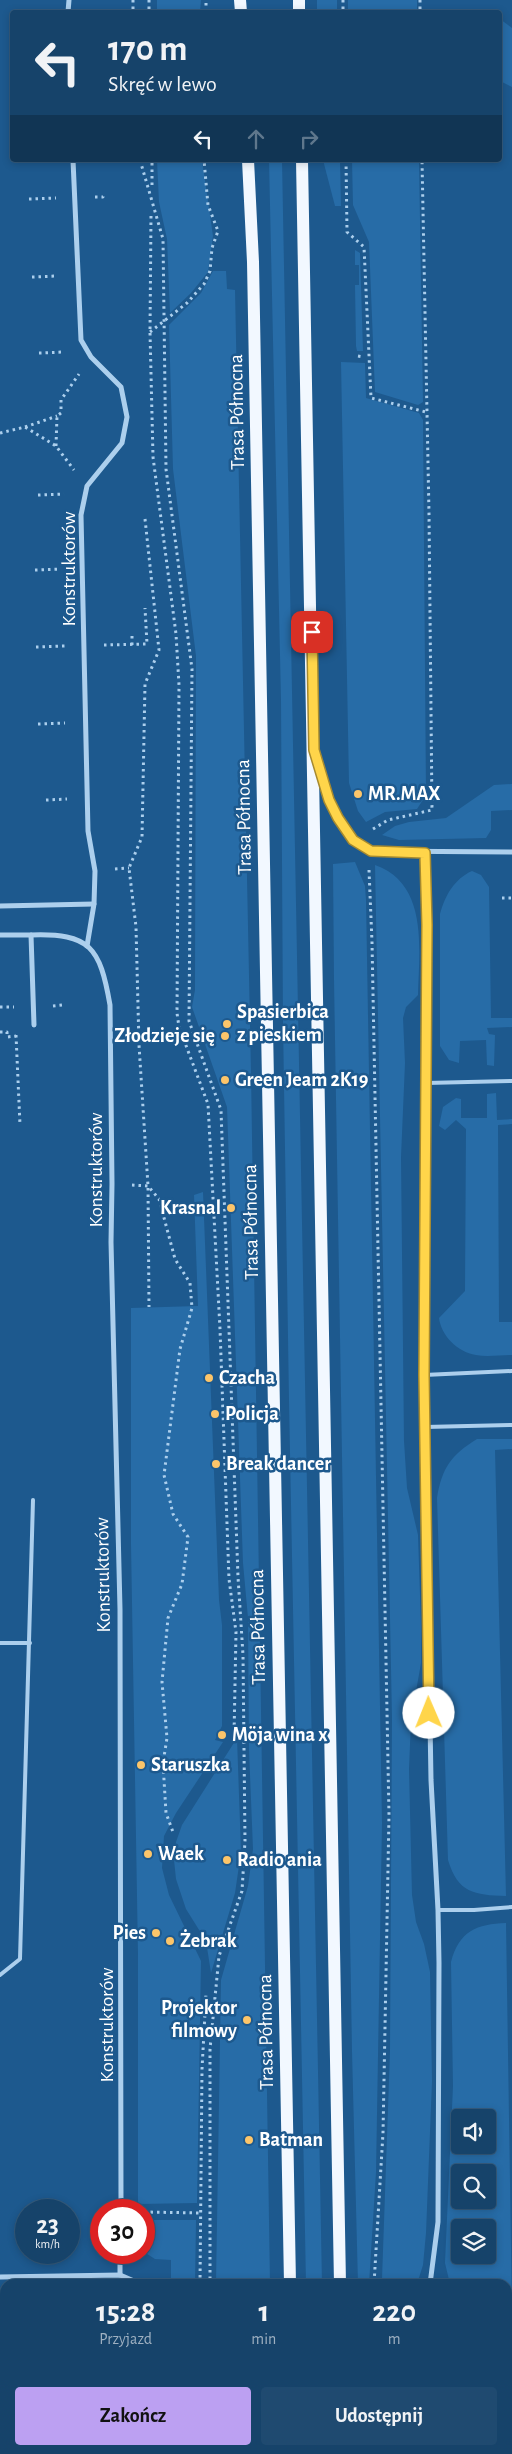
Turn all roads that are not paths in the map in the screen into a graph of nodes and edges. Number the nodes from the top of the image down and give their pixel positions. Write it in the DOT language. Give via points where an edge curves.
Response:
graph roads {
  1 [pos="73,162"];
  2 [pos="248,162"];
  3 [pos="302,162"];
  4 [pos="314,750"];
  5 [pos="512,852"];
  6 [pos="425,853"];
  7 [pos="94,904"];
  8 [pos="0,906"];
  9 [pos="0,935"];
  10 [pos="31,935"];
  11 [pos="88,946"];
  12 [pos="34,1025"];
  13 [pos="512,1081"];
  14 [pos="426,1083"];
  15 [pos="512,1372"];
  16 [pos="424,1375"];
  17 [pos="512,1425"];
  18 [pos="425,1427"];
  19 [pos="33,1500"];
  20 [pos="0,1643"];
  21 [pos="30,1643"];
  22 [pos="512,1907"];
  23 [pos="438,1910"];
  24 [pos="0,1975"];
  25 [pos="121,2199"];
  26 [pos="120,2264"];
  27 [pos="120,2275"];
  28 [pos="0,2277"];
  29 [pos="129,2279"];
  30 [pos="290,2279"];
  31 [pos="340,2279"];
  32 [pos="431,2279"];
  1 -- 7 [label="street, Konstruktorów" via="81,340 91,357 121,387 127,417 122,442 87,486 81,515 88,832 95,871"];
  2 -- 30 [label="main road, Trasa Północna" via="253,262"];
  3 -- 4 [label="main road"];
  4 -- 6 [label="street" via="329,800 353,840 371,851"];
  4 -- 31 [label="main road"];
  5 -- 6 [label="street"];
  6 -- 14 [label="street"];
  7 -- 8 [label="street"];
  7 -- 11 [label="street, Konstruktorów"];
  9 -- 10 [label="street"];
  10 -- 11 [label="street" via="60,934 75,937"];
  10 -- 12 [label="street"];
  11 -- 25 [label="street, Konstruktorów" via="98,959 110,1004 111,1242 120,1680"];
  13 -- 14 [label="lane"];
  14 -- 16 [label="street"];
  15 -- 16 [label="lane"];
  16 -- 18 [label="street"];
  17 -- 18 [label="lane"];
  18 -- 23 [label="street" via="431,1780"];
  19 -- 21 [label="lane"];
  20 -- 21 [label="lane"];
  21 -- 24 [label="lane" via="20,1959"];
  22 -- 23 [label="lane"];
  23 -- 32 [label="street" via="438,2222"];
  26 -- 27 [label="street"];
  27 -- 28 [label="street"];
  27 -- 29 [label="street"];
}
